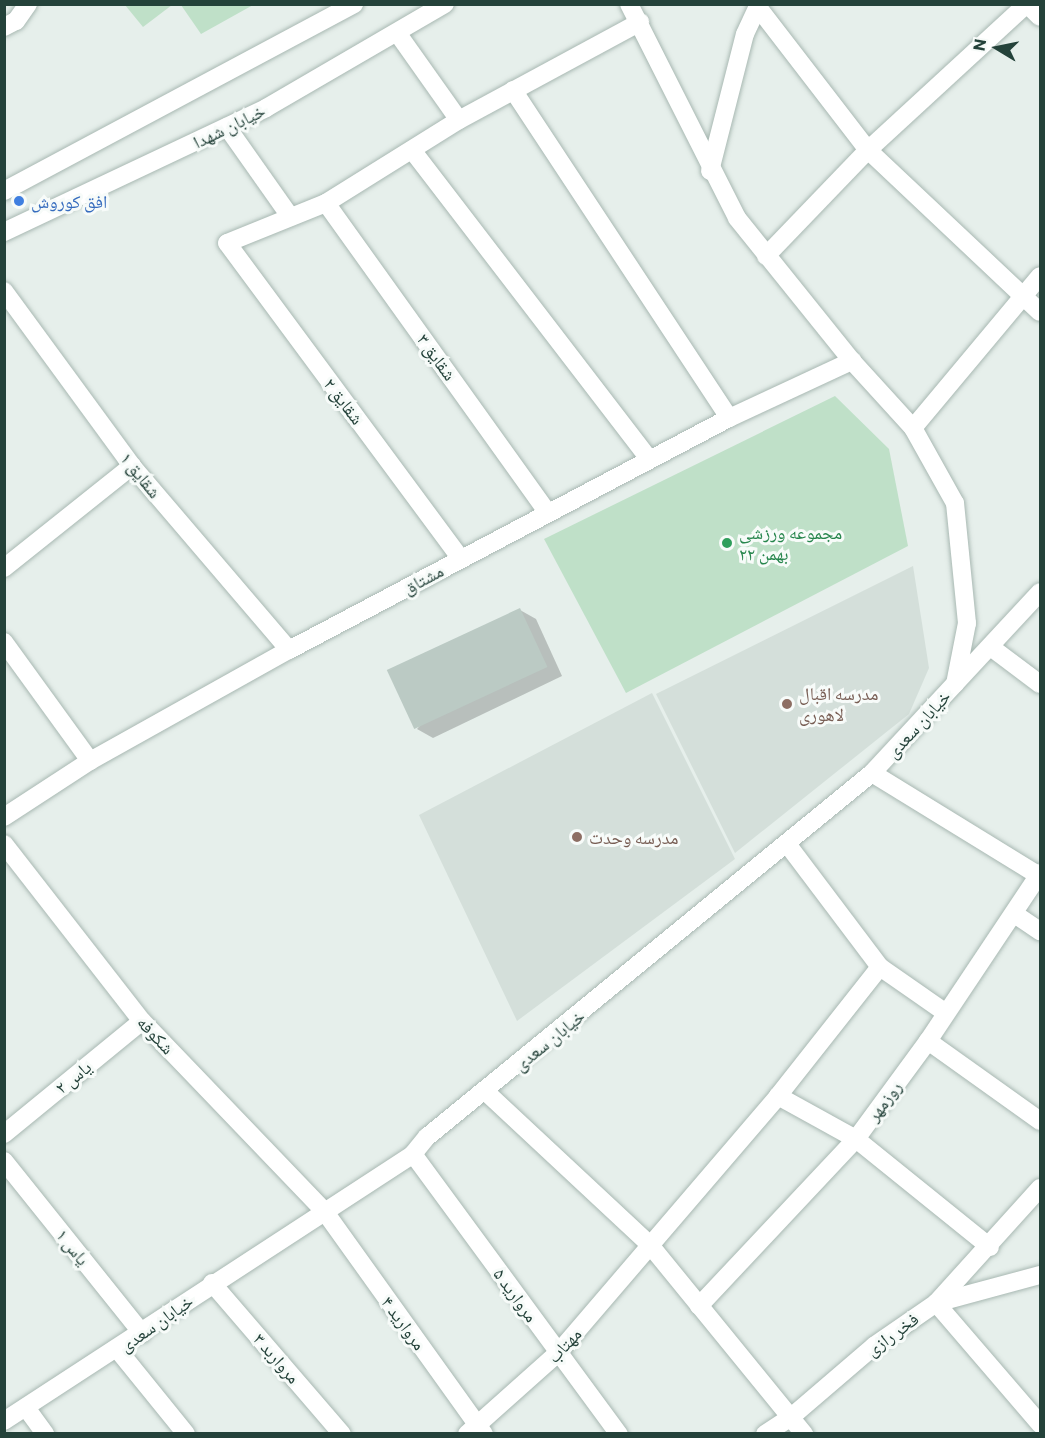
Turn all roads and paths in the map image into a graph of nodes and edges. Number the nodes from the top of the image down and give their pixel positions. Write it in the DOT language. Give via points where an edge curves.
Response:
graph roads {
  1 [pos="28,4"];
  2 [pos="354,4"];
  3 [pos="445,4"];
  4 [pos="629,4"];
  5 [pos="758,5"];
  6 [pos="1027,5"];
  7 [pos="1041,17"];
  8 [pos="640,22"];
  9 [pos="4,27"];
  10 [pos="398,34"];
  11 [pos="513,90"];
  12 [pos="459,120"];
  13 [pos="227,127"];
  14 [pos="412,150"];
  15 [pos="868,150"];
  16 [pos="710,171"];
  17 [pos="4,191"];
  18 [pos="326,203"];
  19 [pos="289,215"];
  20 [pos="4,232"];
  21 [pos="766,256"];
  22 [pos="1041,276"];
  23 [pos="4,291"];
  24 [pos="1022,296"];
  25 [pos="1041,312"];
  26 [pos="852,361"];
  27 [pos="729,418"];
  28 [pos="913,428"];
  29 [pos="649,459"];
  30 [pos="132,466"];
  31 [pos="547,512"];
  32 [pos="461,559"];
  33 [pos="4,568"];
  34 [pos="1041,592"];
  35 [pos="4,642"];
  36 [pos="992,648"];
  37 [pos="289,650"];
  38 [pos="955,684"];
  39 [pos="1041,684"];
  40 [pos="90,761"];
  41 [pos="872,773"];
  42 [pos="4,817"];
  43 [pos="4,844"];
  44 [pos="788,845"];
  45 [pos="1040,874"];
  46 [pos="1016,915"];
  47 [pos="1041,931"];
  48 [pos="880,967"];
  49 [pos="946,1013"];
  50 [pos="142,1021"];
  51 [pos="928,1041"];
  52 [pos="486,1092"];
  53 [pos="778,1096"];
  54 [pos="1041,1121"];
  55 [pos="4,1134"];
  56 [pos="855,1139"];
  57 [pos="413,1155"];
  58 [pos="4,1161"];
  59 [pos="1041,1188"];
  60 [pos="325,1212"];
  61 [pos="650,1245"];
  62 [pos="990,1247"];
  63 [pos="1041,1275"];
  64 [pos="212,1283"];
  65 [pos="936,1303"];
  66 [pos="699,1306"];
  67 [pos="142,1333"];
  68 [pos="118,1350"];
  69 [pos="558,1353"];
  70 [pos="27,1409"];
  71 [pos="790,1418"];
  72 [pos="4,1421"];
  73 [pos="1041,1424"];
  74 [pos="476,1431"];
  75 [pos="45,1434"];
  76 [pos="186,1434"];
  77 [pos="342,1434"];
  78 [pos="619,1434"];
  79 [pos="765,1434"];
  80 [pos="804,1434"];
  1 -- 9 [label="street" via="16,21"];
  2 -- 17 [label="street"];
  3 -- 10 [label="street, خیابان شهدا"];
  4 -- 8 [label="street"];
  5 -- 15 [label="street"];
  5 -- 16 [label="street" via="745,34"];
  6 -- 7 [label="street"];
  6 -- 15 [label="street"];
  8 -- 11 [label="street"];
  8 -- 16 [label="street"];
  10 -- 12 [label="street"];
  10 -- 13 [label="street, خیابان شهدا"];
  11 -- 12 [label="street"];
  11 -- 27 [label="street"];
  12 -- 14 [label="street"];
  13 -- 19 [label="street"];
  13 -- 20 [label="street, خیابان شهدا"];
  14 -- 18 [label="street"];
  14 -- 29 [label="street"];
  15 -- 21 [label="street"];
  15 -- 24 [label="street"];
  16 -- 21 [label="street" via="737,218"];
  18 -- 19 [label="street"];
  18 -- 31 [label="street, شقایق ۳"];
  19 -- 32 [label="street, شقایق ۲" via="227,243"];
  21 -- 26 [label="street"];
  22 -- 24 [label="street"];
  23 -- 30 [label="street, شقایق ۱"];
  24 -- 25 [label="street"];
  24 -- 28 [label="street"];
  26 -- 27 [label="street, مشتاق"];
  26 -- 28 [label="street"];
  27 -- 29 [label="street, مشتاق"];
  28 -- 38 [label="street" via="955,502 968,623"];
  29 -- 31 [label="street, مشتاق"];
  30 -- 33 [label="street"];
  30 -- 37 [label="street, شقایق ۱"];
  31 -- 32 [label="street, مشتاق"];
  32 -- 37 [label="street, مشتاق"];
  34 -- 36 [label="street, خیابان سعدی"];
  35 -- 40 [label="street"];
  36 -- 38 [label="street, خیابان سعدی"];
  36 -- 39 [label="street"];
  37 -- 40 [label="street, مشتاق"];
  38 -- 41 [label="street, خیابان سعدی"];
  40 -- 42 [label="street, مشتاق"];
  41 -- 44 [label="street, خیابان سعدی"];
  41 -- 45 [label="street"];
  43 -- 50 [label="street, شکوفه"];
  44 -- 48 [label="street"];
  44 -- 52 [label="street, خیابان سعدی"];
  45 -- 46 [label="street, روزمهر"];
  46 -- 47 [label="street"];
  46 -- 49 [label="street, روزمهر"];
  48 -- 49 [label="street"];
  48 -- 53 [label="street, مهتاب"];
  49 -- 51 [label="street, روزمهر"];
  50 -- 55 [label="street, یاس ۲"];
  50 -- 60 [label="street, شکوفه"];
  51 -- 54 [label="street"];
  51 -- 56 [label="street, روزمهر"];
  52 -- 57 [label="street, خیابان سعدی" via="427,1137"];
  52 -- 61 [label="street"];
  53 -- 56 [label="street"];
  53 -- 61 [label="street, مهتاب"];
  56 -- 62 [label="street"];
  56 -- 66 [label="street, روزمهر"];
  57 -- 60 [label="street, خیابان سعدی"];
  57 -- 69 [label="street, مروارید ۵"];
  58 -- 67 [label="street, یاس ۱"];
  59 -- 62 [label="street"];
  60 -- 64 [label="street, خیابان سعدی"];
  60 -- 74 [label="street, مروارید ۴"];
  61 -- 66 [label="street"];
  61 -- 69 [label="street, مهتاب"];
  62 -- 65 [label="street"];
  63 -- 65 [label="street, فخر رازی"];
  64 -- 67 [label="street, خیابان سعدی"];
  64 -- 77 [label="street, مرواربد ۳"];
  65 -- 71 [label="street, فخر رازی" via="874,1346"];
  65 -- 73 [label="street"];
  66 -- 71 [label="street"];
  67 -- 68 [label="street, خیابان سعدی"];
  68 -- 70 [label="street, خیابان سعدی"];
  68 -- 76 [label="street"];
  69 -- 74 [label="street, مهتاب"];
  69 -- 78 [label="street, مروارید ۵"];
  70 -- 72 [label="street, خیابان سعدی"];
  70 -- 75 [label="street"];
  71 -- 79 [label="street, فخر رازی"];
  71 -- 80 [label="street"];
}
